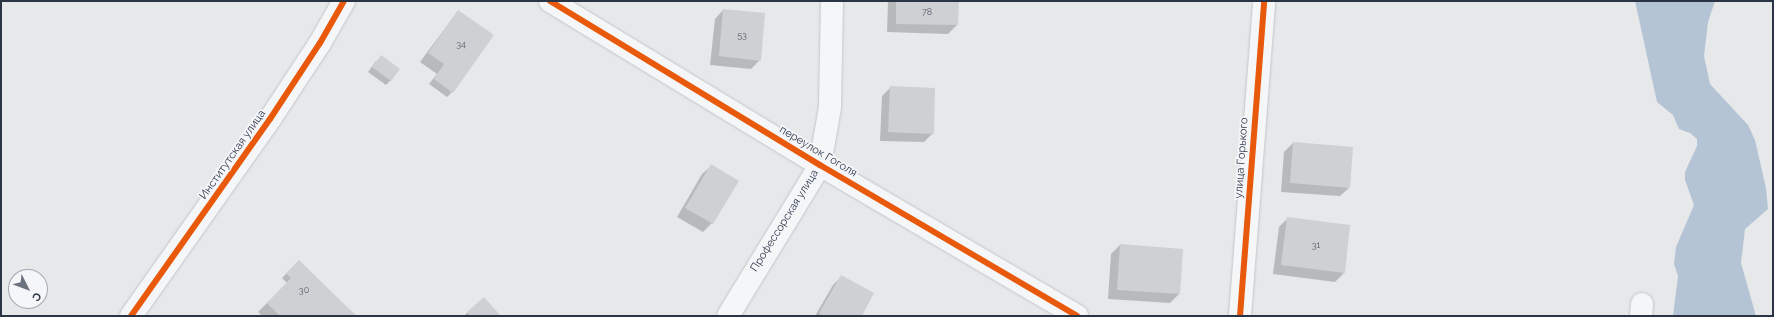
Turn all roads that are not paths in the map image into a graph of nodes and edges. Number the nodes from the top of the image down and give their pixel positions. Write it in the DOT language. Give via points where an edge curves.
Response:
graph roads {
  1 [pos="344,1"];
  2 [pos="550,1"];
  3 [pos="832,1"];
  4 [pos="1264,1"];
  5 [pos="820,165"];
  6 [pos="131,316"];
  7 [pos="728,316"];
  8 [pos="1077,316"];
  9 [pos="1240,316"];
  1 -- 6 [label="street, Институтская улица" via="270,119"];
  2 -- 5 [label="street, переулок Гоголя"];
  3 -- 5 [label="street, Профессорская улица" via="830,108"];
  4 -- 9 [label="street, улица Горького"];
  5 -- 7 [label="street, Профессорская улица"];
  5 -- 8 [label="street, переулок Гоголя"];
}
